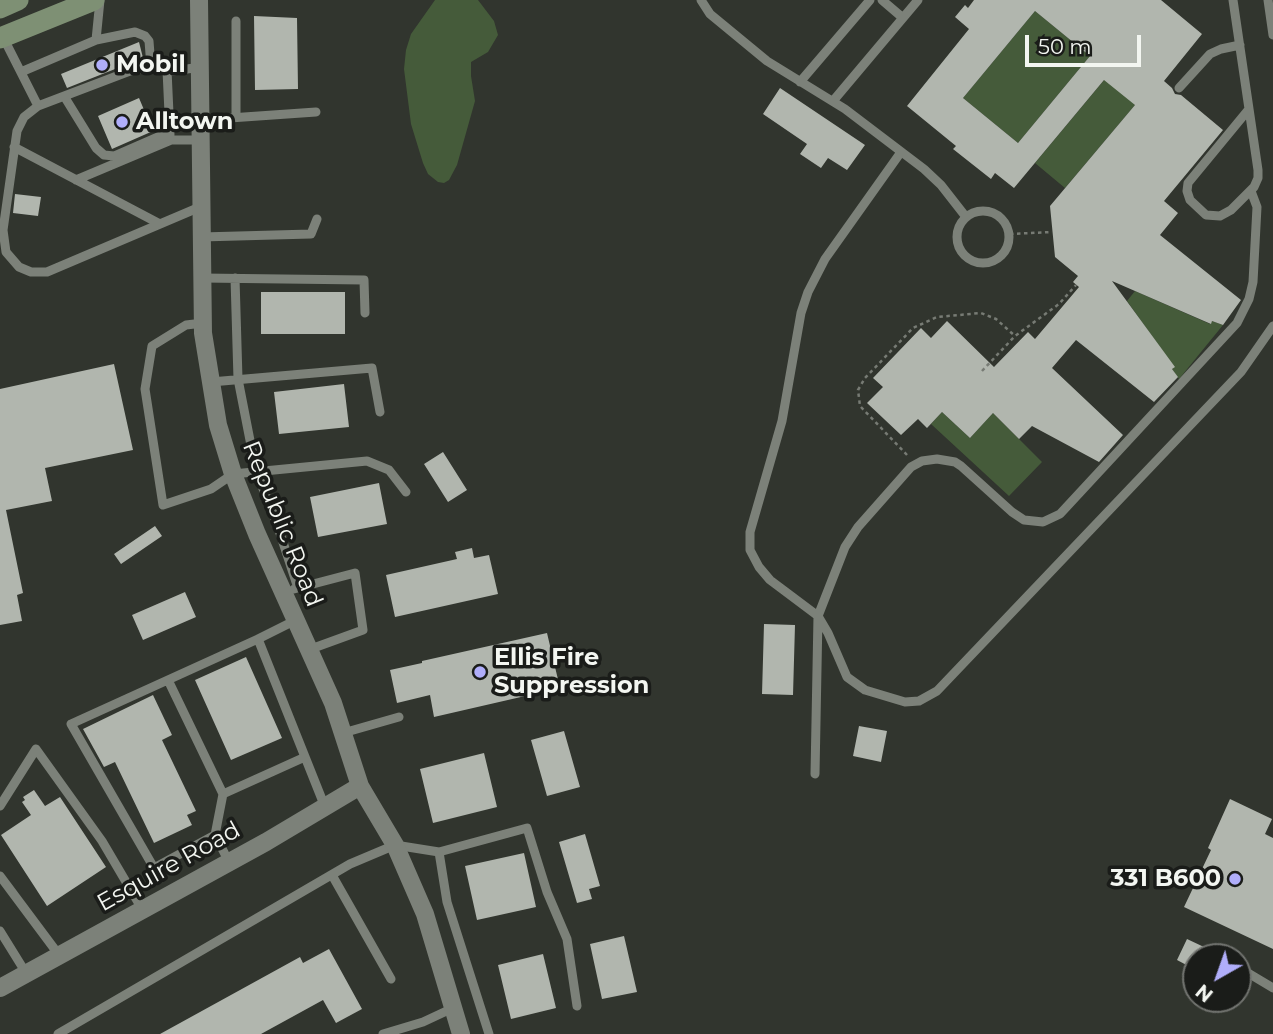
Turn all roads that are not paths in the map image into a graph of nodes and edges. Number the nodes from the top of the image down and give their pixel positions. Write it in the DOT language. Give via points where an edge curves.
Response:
graph roads {
  1 [pos="18,0"];
  2 [pos="94,0"];
  3 [pos="100,0"];
  4 [pos="199,0"];
  5 [pos="701,0"];
  6 [pos="870,0"];
  7 [pos="882,0"];
  8 [pos="918,0"];
  9 [pos="1233,0"];
  10 [pos="1268,0"];
  11 [pos="63,6"];
  12 [pos="0,8"];
  13 [pos="903,18"];
  14 [pos="236,21"];
  15 [pos="1,35"];
  16 [pos="1273,35"];
  17 [pos="96,40"];
  18 [pos="1240,45"];
  19 [pos="151,67"];
  20 [pos="201,67"];
  21 [pos="167,70"];
  22 [pos="20,72"];
  23 [pos="800,82"];
  24 [pos="1179,89"];
  25 [pos="64,96"];
  26 [pos="833,101"];
  27 [pos="38,106"];
  28 [pos="1249,109"];
  29 [pos="316,113"];
  30 [pos="236,117"];
  31 [pos="201,120"];
  32 [pos="170,136"];
  33 [pos="201,140"];
  34 [pos="15,148"];
  35 [pos="901,152"];
  36 [pos="76,180"];
  37 [pos="1251,191"];
  38 [pos="200,207"];
  39 [pos="966,217"];
  40 [pos="317,219"];
  41 [pos="160,224"];
  42 [pos="201,237"];
  43 [pos="202,278"];
  44 [pos="235,278"];
  45 [pos="365,313"];
  46 [pos="203,323"];
  47 [pos="1273,327"];
  48 [pos="238,379"];
  49 [pos="211,382"];
  50 [pos="380,412"];
  51 [pos="256,471"];
  52 [pos="233,474"];
  53 [pos="406,492"];
  54 [pos="290,589"];
  55 [pos="818,616"];
  56 [pos="294,621"];
  57 [pos="258,639"];
  58 [pos="307,650"];
  59 [pos="168,680"];
  60 [pos="399,717"];
  61 [pos="343,733"];
  62 [pos="305,757"];
  63 [pos="815,774"];
  64 [pos="360,786"];
  65 [pos="223,794"];
  66 [pos="0,806"];
  67 [pos="325,807"];
  68 [pos="215,835"];
  69 [pos="395,845"];
  70 [pos="439,852"];
  71 [pos="229,862"];
  72 [pos="332,875"];
  73 [pos="0,876"];
  74 [pos="142,909"];
  75 [pos="0,931"];
  76 [pos="59,955"];
  77 [pos="26,973"];
  78 [pos="1252,975"];
  79 [pos="391,979"];
  80 [pos="0,988"];
  81 [pos="1273,988"];
  82 [pos="577,1006"];
  83 [pos="453,1008"];
  84 [pos="58,1034"];
  85 [pos="383,1034"];
  86 [pos="461,1034"];
  87 [pos="489,1034"];
  1 -- 12 [label="main road"];
  2 -- 11 [label="main road"];
  3 -- 17 [label="lane"];
  4 -- 20 [label="street, Republic Road"];
  5 -- 23 [label="lane" via="709,14 747,46"];
  6 -- 23 [label="lane"];
  7 -- 13 [label="lane"];
  8 -- 13 [label="lane"];
  9 -- 18 [label="lane"];
  10 -- 16 [label="lane"];
  11 -- 15 [label="main road"];
  13 -- 26 [label="lane"];
  14 -- 30 [label="lane"];
  15 -- 22 [label="lane"];
  17 -- 19 [label="lane" via="135,32 145,36 152,50"];
  17 -- 22 [label="lane"];
  18 -- 24 [label="lane" via="1210,54"];
  18 -- 28 [label="lane"];
  19 -- 21 [label="lane"];
  19 -- 25 [label="lane"];
  20 -- 21 [label="lane"];
  20 -- 31 [label="street, Republic Road"];
  21 -- 32 [label="lane"];
  22 -- 27 [label="lane"];
  23 -- 26 [label="lane"];
  25 -- 27 [label="lane"];
  25 -- 32 [label="lane" via="96,148 106,156"];
  26 -- 35 [label="lane"];
  27 -- 34 [label="lane" via="20,123"];
  28 -- 37 [label="lane" via="1258,170"];
  28 -- 37 [label="lane" via="1187,189 1199,210 1214,217 1231,210"];
  29 -- 30 [label="lane"];
  30 -- 31 [label="lane"];
  31 -- 33 [label="street, Republic Road"];
  32 -- 33 [label="lane"];
  32 -- 36 [label="lane"];
  33 -- 38 [label="street, Republic Road"];
  34 -- 36 [label="lane"];
  34 -- 41 [label="lane" via="2,237 6,253 22,268 47,272"];
  35 -- 39 [label="lane" via="936,179"];
  35 -- 55 [label="lane" via="813,281 802,313 782,421 750,532 750,550 759,567"];
  36 -- 41 [label="lane"];
  37 -- 55 [label="lane" via="1257,207 1253,282 1237,323 1060,514 1048,521 1029,522 1015,516 955,462 937,459 914,465 848,540"];
  38 -- 41 [label="lane"];
  38 -- 42 [label="street, Republic Road"];
  39 -- 39 [label="lane" via="958,228 962,253 975,262 1000,258 1008,246 1006,224 983,210"];
  40 -- 42 [label="lane" via="311,233"];
  42 -- 43 [label="street, Republic Road"];
  43 -- 44 [label="lane"];
  43 -- 46 [label="street, Republic Road"];
  44 -- 45 [label="lane" via="363,280"];
  44 -- 48 [label="lane"];
  46 -- 49 [label="street, Republic Road"];
  46 -- 52 [label="lane" via="186,325 152,346 145,388 163,505 212,489"];
  47 -- 55 [label="lane" via="1241,372 932,696 905,702 854,684 844,673"];
  48 -- 49 [label="lane"];
  48 -- 50 [label="lane" via="372,368"];
  48 -- 51 [label="lane"];
  49 -- 52 [label="street, Republic Road"];
  51 -- 52 [label="lane"];
  51 -- 53 [label="lane" via="367,461 390,470"];
  51 -- 54 [label="lane" via="276,521"];
  52 -- 54 [label="street, Republic Road"];
  54 -- 56 [label="street, Republic Road"];
  54 -- 58 [label="lane" via="355,573 363,630"];
  55 -- 63 [label="lane"];
  56 -- 57 [label="lane"];
  56 -- 58 [label="street, Republic Road"];
  57 -- 59 [label="lane"];
  57 -- 62 [label="lane"];
  58 -- 61 [label="street, Republic Road"];
  59 -- 65 [label="lane"];
  59 -- 68 [label="lane" via="71,724 154,868"];
  60 -- 61 [label="lane"];
  61 -- 64 [label="street, Republic Road"];
  62 -- 65 [label="lane"];
  62 -- 67 [label="lane"];
  64 -- 67 [label="street, Esquire Road"];
  64 -- 69 [label="street, Republic Road"];
  65 -- 68 [label="lane"];
  66 -- 74 [label="lane" via="36,750 102,841"];
  67 -- 71 [label="street, Esquire Road"];
  68 -- 71 [label="lane"];
  69 -- 70 [label="lane"];
  69 -- 72 [label="lane"];
  69 -- 83 [label="street, Republic Road" via="425,914"];
  70 -- 82 [label="lane" via="527,828 567,939"];
  70 -- 87 [label="lane" via="447,902"];
  71 -- 74 [label="street, Esquire Road"];
  72 -- 79 [label="lane"];
  72 -- 84 [label="lane"];
  73 -- 76 [label="lane"];
  74 -- 76 [label="street, Esquire Road"];
  75 -- 77 [label="lane"];
  76 -- 77 [label="street, Esquire Road"];
  77 -- 80 [label="street, Esquire Road"];
  78 -- 81 [label="lane"];
  83 -- 85 [label="lane"];
  83 -- 86 [label="street, Republic Road"];
}
